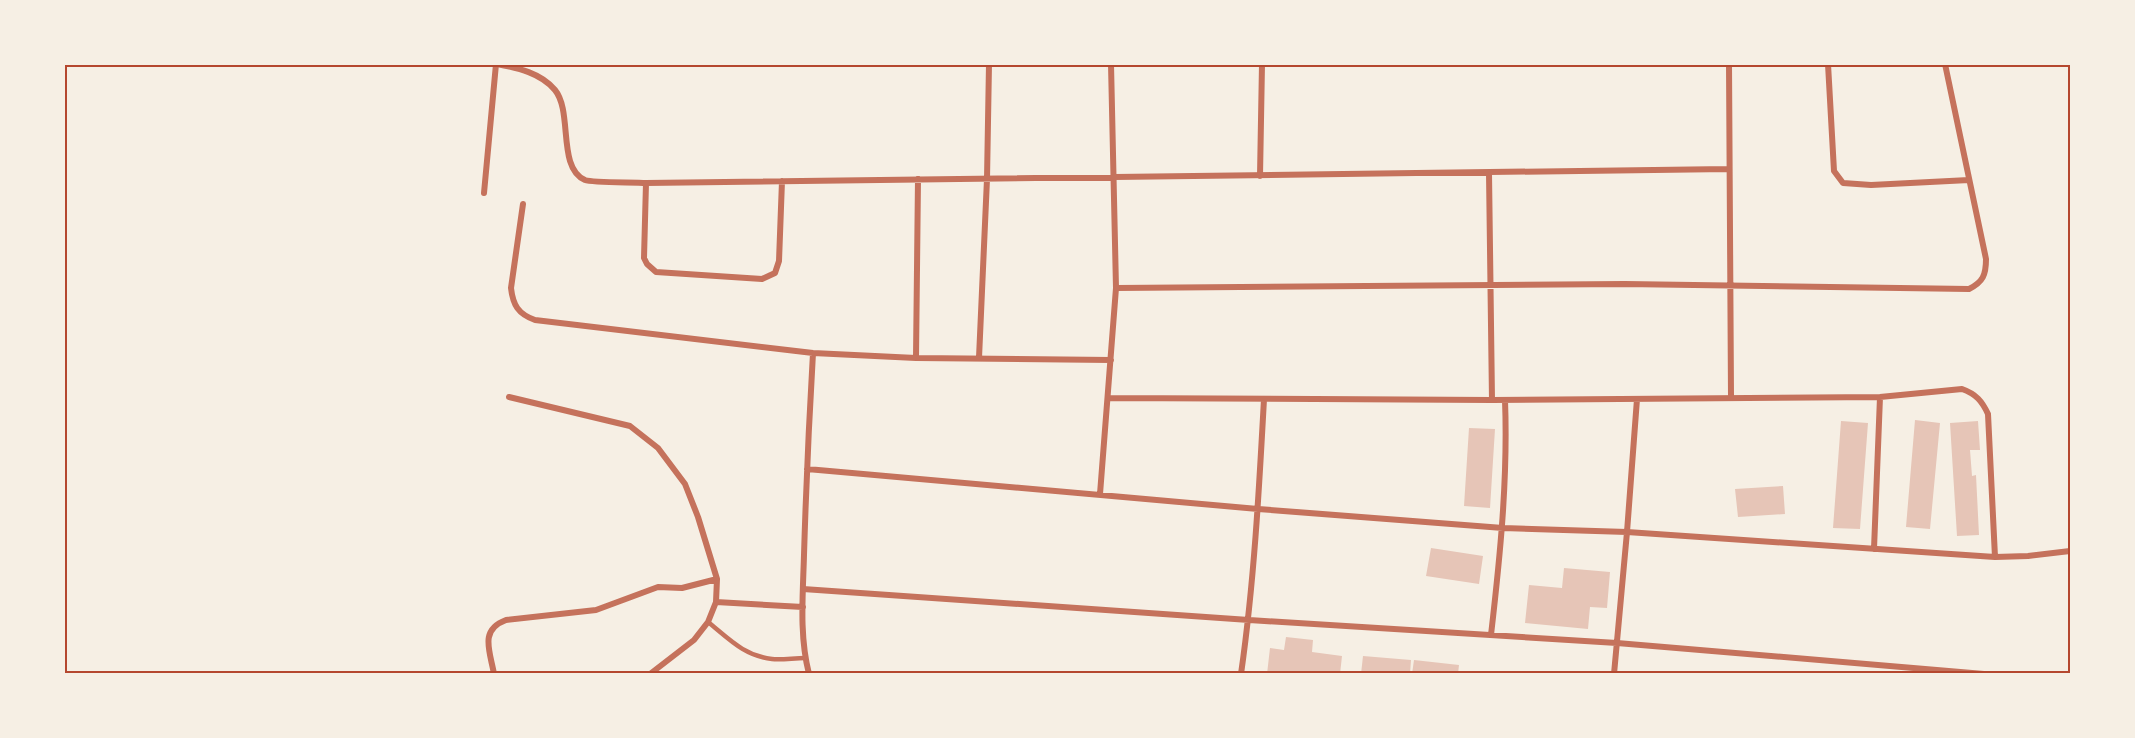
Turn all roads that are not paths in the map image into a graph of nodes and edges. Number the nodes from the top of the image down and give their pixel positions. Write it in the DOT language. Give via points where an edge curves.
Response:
graph roads {
  1 [pos="496,64"];
  2 [pos="989,64"];
  3 [pos="1111,64"];
  4 [pos="1262,64"];
  5 [pos="1729,64"];
  6 [pos="1828,64"];
  7 [pos="1945,64"];
  8 [pos="1728,169"];
  9 [pos="1489,173"];
  10 [pos="1260,176"];
  11 [pos="1114,177"];
  12 [pos="987,178"];
  13 [pos="918,179"];
  14 [pos="1969,180"];
  15 [pos="782,181"];
  16 [pos="646,183"];
  17 [pos="484,193"];
  18 [pos="523,204"];
  19 [pos="1490,285"];
  20 [pos="1730,286"];
  21 [pos="1116,288"];
  22 [pos="813,353"];
  23 [pos="916,358"];
  24 [pos="979,358"];
  25 [pos="1111,360"];
  26 [pos="1731,396"];
  27 [pos="509,397"];
  28 [pos="1880,397"];
  29 [pos="1108,398"];
  30 [pos="1264,399"];
  31 [pos="1636,399"];
  32 [pos="1492,400"];
  33 [pos="1505,400"];
  34 [pos="807,469"];
  35 [pos="1100,494"];
  36 [pos="1258,509"];
  37 [pos="1503,528"];
  38 [pos="1627,531"];
  39 [pos="1874,549"];
  40 [pos="2070,551"];
  41 [pos="1995,557"];
  42 [pos="717,579"];
  43 [pos="803,589"];
  44 [pos="716,602"];
  45 [pos="802,607"];
  46 [pos="1249,620"];
  47 [pos="708,622"];
  48 [pos="1491,635"];
  49 [pos="1617,643"];
  50 [pos="805,658"];
  51 [pos="494,674"];
  52 [pos="651,674"];
  53 [pos="809,674"];
  54 [pos="1241,674"];
  55 [pos="1614,674"];
  56 [pos="1984,674"];
  1 -- 16 [label="street" via="539,77 556,91 564,110 570,161 585,180"];
  1 -- 17 [label="street"];
  2 -- 12 [label="street"];
  3 -- 11 [label="street"];
  4 -- 10 [label="street"];
  5 -- 8 [label="street"];
  6 -- 14 [label="street" via="1834,171 1843,183"];
  7 -- 14 [label="street"];
  8 -- 9 [label="street"];
  8 -- 20 [label="street"];
  9 -- 10 [label="street"];
  9 -- 19 [label="street"];
  10 -- 11 [label="street"];
  11 -- 12 [label="street"];
  11 -- 21 [label="street"];
  12 -- 13 [label="street"];
  12 -- 24 [label="street"];
  13 -- 15 [label="street"];
  13 -- 23 [label="street"];
  14 -- 20 [label="street" via="1986,273 1980,283 1969,289"];
  15 -- 16 [label="street"];
  15 -- 16 [label="street" via="779,261 775,273 762,279 656,272 645,258"];
  18 -- 22 [label="street" via="510,288 516,308 528,318"];
  19 -- 20 [label="street"];
  19 -- 21 [label="street"];
  19 -- 32 [label="street"];
  20 -- 26 [label="street"];
  21 -- 25 [label="street"];
  22 -- 23 [label="street"];
  22 -- 34 [label="street"];
  23 -- 24 [label="street"];
  24 -- 25 [label="street"];
  25 -- 29 [label="street"];
  26 -- 28 [label="street"];
  26 -- 31 [label="street"];
  27 -- 42 [label="street" via="630,426 658,448 685,484"];
  28 -- 39 [label="street"];
  28 -- 41 [label="street" via="1962,390 1973,393 1983,404 1989,426"];
  29 -- 30 [label="street"];
  29 -- 35 [label="street"];
  30 -- 32 [label="street"];
  30 -- 36 [label="street"];
  31 -- 33 [label="street"];
  31 -- 38 [label="street"];
  32 -- 33 [label="street"];
  33 -- 37 [label="street"];
  34 -- 35 [label="street"];
  34 -- 43 [label="street"];
  35 -- 36 [label="street"];
  36 -- 37 [label="street"];
  36 -- 46 [label="street"];
  37 -- 38 [label="street"];
  37 -- 48 [label="street"];
  38 -- 39 [label="street"];
  38 -- 49 [label="street"];
  39 -- 41 [label="street"];
  40 -- 41 [label="street"];
  42 -- 44 [label="street"];
  42 -- 51 [label="street" via="682,588 658,586 596,610 498,623 489,634"];
  43 -- 45 [label="street"];
  43 -- 46 [label="street"];
  44 -- 45 [label="street"];
  44 -- 47 [label="street"];
  45 -- 50 [label="street"];
  46 -- 48 [label="street"];
  46 -- 54 [label="street"];
  47 -- 50 [label="lane" via="740,649 753,654 772,659"];
  47 -- 52 [label="street" via="694,640"];
  48 -- 49 [label="street"];
  49 -- 55 [label="street"];
  49 -- 56 [label="street"];
  50 -- 53 [label="street"];
}
